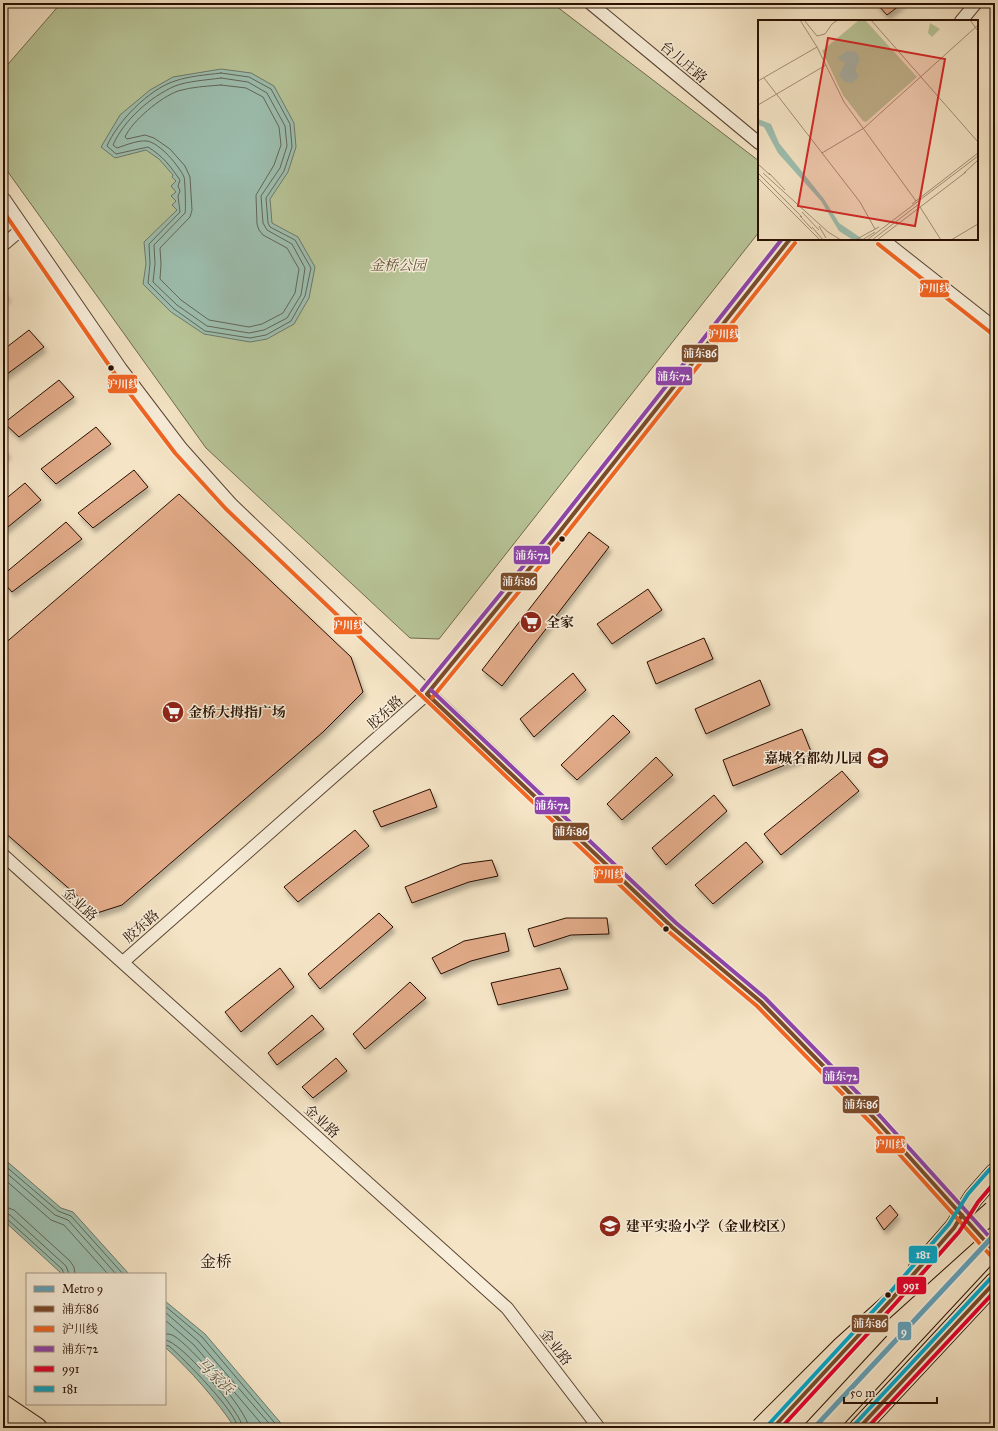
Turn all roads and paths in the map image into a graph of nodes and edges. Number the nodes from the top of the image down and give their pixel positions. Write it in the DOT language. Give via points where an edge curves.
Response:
graph roads {
  1 [pos="590,3"];
  2 [pos="976,3"];
  3 [pos="962,20"];
  4 [pos="758,142"];
  5 [pos="3,200"];
  6 [pos="23,228"];
  7 [pos="789,240"];
  8 [pos="883,240"];
  9 [pos="3,245"];
  10 [pos="995,328"];
  11 [pos="427,694"];
  12 [pos="3,855"];
  13 [pos="122,962"];
  14 [pos="995,1173"];
  15 [pos="994,1210"];
  16 [pos="962,1214"];
  17 [pos="995,1246"];
  18 [pos="995,1252"];
  19 [pos="995,1282"];
  20 [pos="932,1313"];
  21 [pos="3,1405"];
  22 [pos="3,1416"];
  23 [pos="3,1424"];
  24 [pos="9,1428"];
  25 [pos="21,1428"];
  26 [pos="37,1428"];
  27 [pos="599,1428"];
  28 [pos="761,1428"];
  29 [pos="773,1428"];
  30 [pos="787,1428"];
  31 [pos="826,1428"];
  32 [pos="833,1428"];
  33 [pos="859,1428"];
  1 -- 4 [label="street, 台儿庄路"];
  2 -- 3 [label="street"];
  5 -- 6 [label="street"];
  6 -- 9 [label="street"];
  6 -- 11 [label="street" via="120,370 180,449 230,505"];
  7 -- 11 [label="street, 胶东路" via="547,547"];
  8 -- 10 [label="street"];
  11 -- 13 [label="street, 胶东路"];
  11 -- 16 [label="street" via="672,927 762,1002"];
  12 -- 13 [label="street, 金业路"];
  13 -- 27 [label="street, 金业路" via="506,1308"];
  14 -- 16 [label="main road"];
  15 -- 28 [label="highway, bridge" via="841,1348"];
  15 -- 30 [label="highway, bridge"];
  16 -- 18 [label="street"];
  16 -- 29 [label="main road" via="954,1228 892,1300"];
  17 -- 20 [label="highway, bridge"];
  19 -- 33 [label="main road"];
  20 -- 31 [label="highway, bridge"];
  20 -- 32 [label="highway, bridge"];
  21 -- 26 [label="highway"];
  22 -- 25 [label="main road"];
  23 -- 24 [label="highway"];
}
